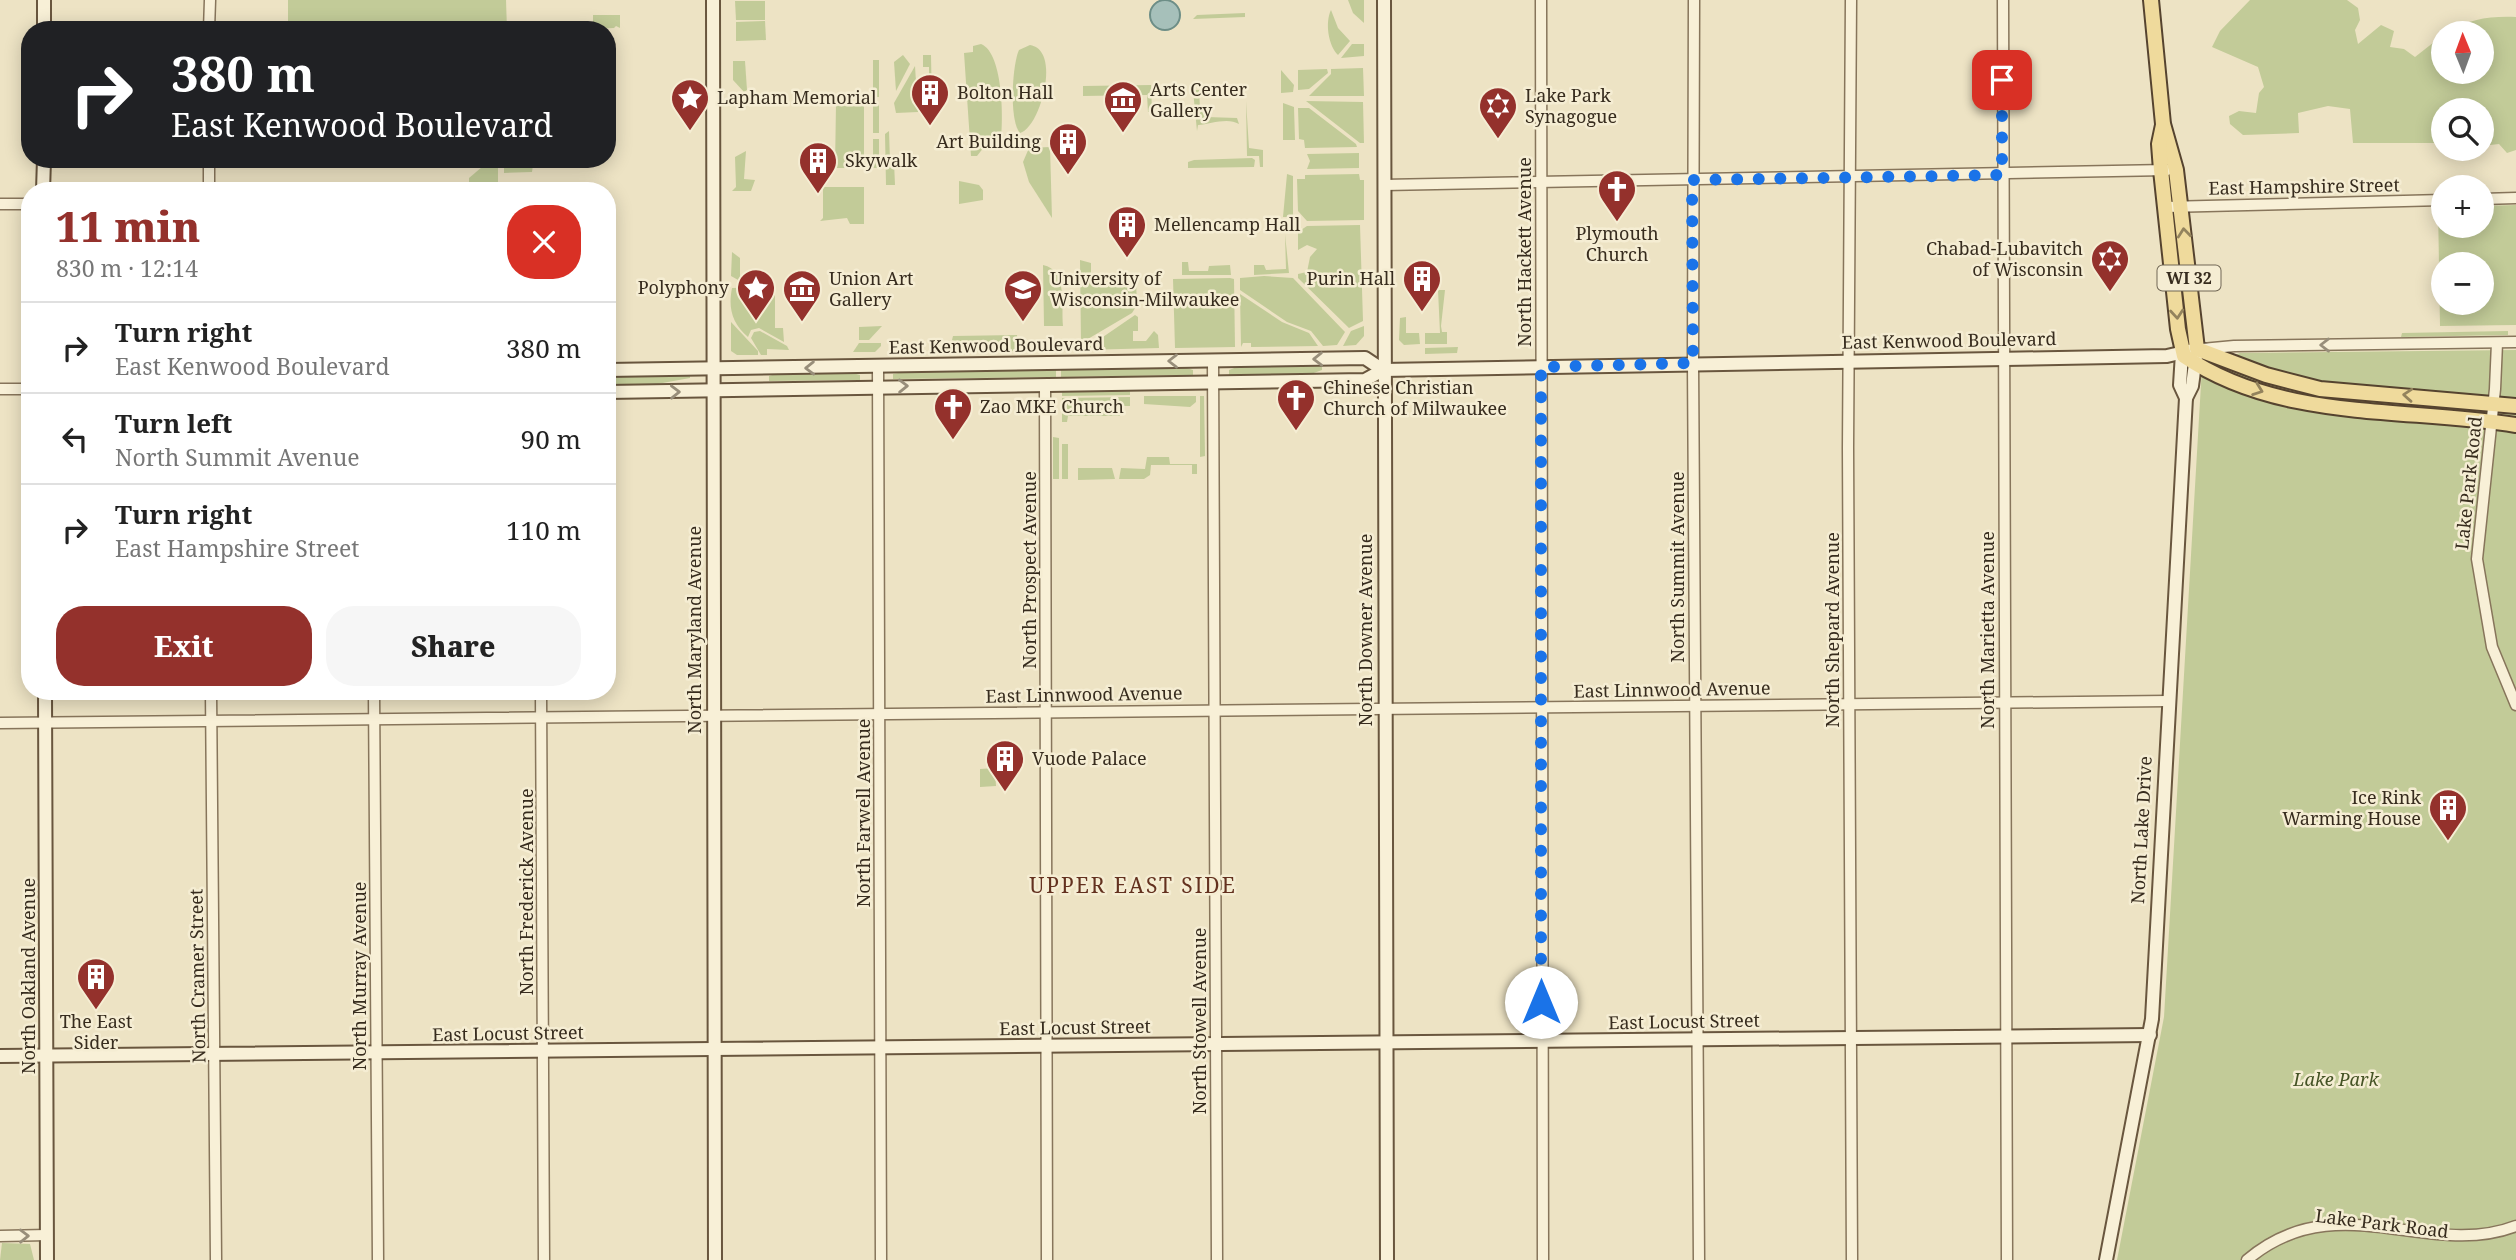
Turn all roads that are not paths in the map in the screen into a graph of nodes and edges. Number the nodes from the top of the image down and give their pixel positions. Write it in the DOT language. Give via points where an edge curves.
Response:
graph roads {
  1 [pos="44,0"];
  2 [pos="210,0"];
  3 [pos="713,0"];
  4 [pos="1384,0"];
  5 [pos="1541,0"];
  6 [pos="1694,0"];
  7 [pos="1851,0"];
  8 [pos="2003,0"];
  9 [pos="2151,0"];
  10 [pos="44,21"];
  11 [pos="209,21"];
  12 [pos="2169,170"];
  13 [pos="2002,175"];
  14 [pos="1849,176"];
  15 [pos="1692,180"];
  16 [pos="1540,181"];
  17 [pos="1384,185"];
  18 [pos="2516,198"];
  19 [pos="2494,199"];
  20 [pos="2431,200"];
  21 [pos="0,204"];
  22 [pos="21,204"];
  23 [pos="2173,207"];
  24 [pos="2516,342"];
  25 [pos="2497,343"];
  26 [pos="2182,353"];
  27 [pos="2196,356"];
  28 [pos="2003,358"];
  29 [pos="1849,360"];
  30 [pos="1213,361"];
  31 [pos="1693,363"];
  32 [pos="878,366"];
  33 [pos="1541,367"];
  34 [pos="712,369"];
  35 [pos="616,370"];
  36 [pos="1383,370"];
  37 [pos="1213,382"];
  38 [pos="1045,385"];
  39 [pos="879,386"];
  40 [pos="0,389"];
  41 [pos="21,389"];
  42 [pos="712,391"];
  43 [pos="616,393"];
  44 [pos="2186,398"];
  45 [pos="2494,403"];
  46 [pos="2516,406"];
  47 [pos="2491,421"];
  48 [pos="2516,425"];
  49 [pos="45,700"];
  50 [pos="211,700"];
  51 [pos="374,700"];
  52 [pos="541,700"];
  53 [pos="2168,701"];
  54 [pos="2004,703"];
  55 [pos="1849,704"];
  56 [pos="2516,705"];
  57 [pos="1695,706"];
  58 [pos="1383,708"];
  59 [pos="1541,708"];
  60 [pos="1214,710"];
  61 [pos="1046,711"];
  62 [pos="880,712"];
  63 [pos="713,714"];
  64 [pos="542,717"];
  65 [pos="374,718"];
  66 [pos="211,721"];
  67 [pos="0,723"];
  68 [pos="45,723"];
  69 [pos="2150,1035"];
  70 [pos="2005,1037"];
  71 [pos="1851,1038"];
  72 [pos="1699,1040"];
  73 [pos="1541,1041"];
  74 [pos="1386,1043"];
  75 [pos="1216,1044"];
  76 [pos="1047,1046"];
  77 [pos="879,1047"];
  78 [pos="713,1049"];
  79 [pos="544,1051"];
  80 [pos="376,1052"];
  81 [pos="214,1054"];
  82 [pos="0,1056"];
  83 [pos="47,1056"];
  84 [pos="2516,1226"];
  85 [pos="47,1235"];
  86 [pos="0,1236"];
  87 [pos="2388,1240"];
  88 [pos="2473,1246"];
  89 [pos="47,1260"];
  90 [pos="216,1260"];
  91 [pos="378,1260"];
  92 [pos="544,1260"];
  93 [pos="715,1260"];
  94 [pos="881,1260"];
  95 [pos="1046,1260"];
  96 [pos="1217,1260"];
  97 [pos="1387,1260"];
  98 [pos="1543,1260"];
  99 [pos="1699,1260"];
  100 [pos="1852,1260"];
  101 [pos="2007,1260"];
  102 [pos="2106,1260"];
  103 [pos="2247,1260"];
  1 -- 10 [label="street"];
  2 -- 11 [label="street"];
  3 -- 34 [label="street, North Maryland Avenue"];
  4 -- 17 [label="street, North Downer Avenue"];
  5 -- 16 [label="street, North Hackett Avenue"];
  6 -- 15 [label="street, North Summit Avenue"];
  7 -- 14 [label="street, North Shepard Avenue"];
  8 -- 13 [label="street, North Marietta Avenue"];
  9 -- 12 [label="main road, North Lake Drive / WI 32" via="2163,124 2160,144"];
  12 -- 13 [label="street"];
  12 -- 23 [label="main road, North Lake Drive / WI 32"];
  13 -- 14 [label="street"];
  13 -- 28 [label="street, North Marietta Avenue"];
  14 -- 15 [label="street"];
  14 -- 29 [label="street, North Shepard Avenue"];
  15 -- 16 [label="street"];
  15 -- 31 [label="street, North Summit Avenue"];
  16 -- 17 [label="street"];
  16 -- 33 [label="street, North Hackett Avenue"];
  17 -- 36 [label="street, North Downer Avenue"];
  18 -- 19 [label="street"];
  20 -- 23 [label="street, East Hampshire Street"];
  21 -- 22 [label="street"];
  23 -- 26 [label="main road, North Lake Drive / WI 32, one-way"];
  27 -- 23 [label="main road, North Lake Drive / WI 32, one-way"];
  24 -- 25 [label="street"];
  25 -- 27 [label="street, one-way" via="2234,346"];
  25 -- 45 [label="street, Lake Park Road"];
  26 -- 27 [label="main road"];
  26 -- 28 [label="street, East Kenwood Boulevard"];
  26 -- 44 [label="street, North Lake Drive / WI 32" via="2180,385"];
  27 -- 44 [label="street, North Lake Drive / WI 32"];
  45 -- 27 [label="main road, one-way" via="2320,389"];
  27 -- 47 [label="main road, one-way" via="2264,393 2307,404"];
  28 -- 29 [label="street, East Kenwood Boulevard"];
  28 -- 54 [label="street, North Marietta Avenue"];
  29 -- 31 [label="street, East Kenwood Boulevard"];
  29 -- 55 [label="street, North Shepard Avenue"];
  30 -- 32 [label="street, East Kenwood Boulevard, one-way"];
  36 -- 30 [label="street, East Kenwood Boulevard, one-way" via="1365,358"];
  30 -- 37 [label="street, North Stowell Avenue"];
  31 -- 33 [label="street, East Kenwood Boulevard"];
  31 -- 57 [label="street, North Summit Avenue"];
  32 -- 34 [label="street, East Kenwood Boulevard, one-way"];
  32 -- 39 [label="street, North Farwell Avenue"];
  33 -- 36 [label="street, East Kenwood Boulevard"];
  33 -- 59 [label="street, North Hackett Avenue"];
  34 -- 35 [label="street, East Kenwood Boulevard"];
  34 -- 42 [label="street, North Maryland Avenue"];
  36 -- 37 [label="street, East Kenwood Boulevard" via="1365,380"];
  36 -- 58 [label="street, North Downer Avenue"];
  37 -- 38 [label="street, East Kenwood Boulevard"];
  37 -- 60 [label="street, North Stowell Avenue"];
  39 -- 38 [label="street, East Kenwood Boulevard, one-way"];
  38 -- 61 [label="street, North Prospect Avenue"];
  39 -- 42 [label="street, East Kenwood Boulevard"];
  39 -- 62 [label="street, North Farwell Avenue"];
  40 -- 41 [label="street"];
  43 -- 42 [label="street, East Kenwood Boulevard, one-way"];
  42 -- 63 [label="street, North Maryland Avenue"];
  44 -- 53 [label="street, North Lake Drive / WI 32"];
  45 -- 46 [label="main road"];
  45 -- 47 [label="street, Lake Park Road"];
  47 -- 48 [label="main road"];
  47 -- 56 [label="street, Lake Park Road" via="2477,550 2480,593 2492,647"];
  49 -- 68 [label="street, North Oakland Avenue"];
  50 -- 66 [label="street, North Cramer Street"];
  51 -- 65 [label="street, North Murray Avenue"];
  52 -- 64 [label="street, North Frederick Avenue"];
  53 -- 54 [label="street, East Linnwood Avenue"];
  53 -- 69 [label="street, North Lake Drive / WI 32"];
  54 -- 55 [label="street, East Linnwood Avenue"];
  54 -- 70 [label="street, North Marietta Avenue"];
  55 -- 57 [label="street, East Linnwood Avenue"];
  55 -- 71 [label="street, North Shepard Avenue"];
  57 -- 59 [label="street, East Linnwood Avenue"];
  57 -- 72 [label="street, North Summit Avenue"];
  58 -- 59 [label="street, East Linnwood Avenue"];
  58 -- 60 [label="street, East Linnwood Avenue"];
  58 -- 74 [label="street, North Downer Avenue"];
  59 -- 73 [label="street, North Hackett Avenue"];
  60 -- 61 [label="street, East Linnwood Avenue"];
  60 -- 75 [label="street, North Stowell Avenue"];
  61 -- 62 [label="street, East Linnwood Avenue"];
  61 -- 76 [label="street, North Prospect Avenue"];
  62 -- 63 [label="street, East Linnwood Avenue"];
  62 -- 77 [label="street, North Farwell Avenue"];
  63 -- 64 [label="street, East Linnwood Avenue"];
  63 -- 78 [label="street, North Maryland Avenue"];
  64 -- 65 [label="street, East Linnwood Avenue"];
  64 -- 79 [label="street, North Frederick Avenue"];
  65 -- 66 [label="street, East Linnwood Avenue"];
  65 -- 80 [label="street, North Murray Avenue"];
  66 -- 68 [label="street, East Linnwood Avenue"];
  66 -- 81 [label="street, North Cramer Street"];
  67 -- 68 [label="street, East Linnwood Avenue"];
  68 -- 83 [label="street, North Oakland Avenue"];
  69 -- 70 [label="street, East Locust Street"];
  69 -- 102 [label="street, North Lake Drive / WI 32"];
  70 -- 71 [label="street, East Locust Street"];
  70 -- 101 [label="street, North Marietta Avenue"];
  71 -- 72 [label="street, East Locust Street"];
  71 -- 100 [label="street, North Shepard Avenue"];
  72 -- 73 [label="street, East Locust Street"];
  72 -- 99 [label="street, North Summit Avenue"];
  73 -- 74 [label="street, East Locust Street"];
  73 -- 98 [label="street, North Hackett Avenue"];
  74 -- 75 [label="street, East Locust Street"];
  74 -- 97 [label="street, North Downer Avenue"];
  75 -- 76 [label="street, East Locust Street"];
  75 -- 96 [label="street, North Stowell Avenue"];
  76 -- 77 [label="street, East Locust Street"];
  76 -- 95 [label="street, North Prospect Avenue"];
  77 -- 78 [label="street, East Locust Street"];
  77 -- 94 [label="street, North Farwell Avenue"];
  78 -- 79 [label="street, East Locust Street"];
  78 -- 93 [label="street, North Maryland Avenue"];
  79 -- 80 [label="street, East Locust Street"];
  79 -- 92 [label="street, North Frederick Avenue"];
  80 -- 81 [label="street, East Locust Street"];
  80 -- 91 [label="street, North Murray Avenue"];
  81 -- 83 [label="street, East Locust Street"];
  81 -- 90 [label="street, North Cramer Street"];
  82 -- 83 [label="street, East Locust Street"];
  83 -- 85 [label="street, North Oakland Avenue"];
  84 -- 88 [label="street"];
  86 -- 85 [label="street, one-way"];
  85 -- 89 [label="street, North Oakland Avenue"];
  87 -- 103 [label="street, Lake Park Road" via="2309,1230 2286,1236"];
}
